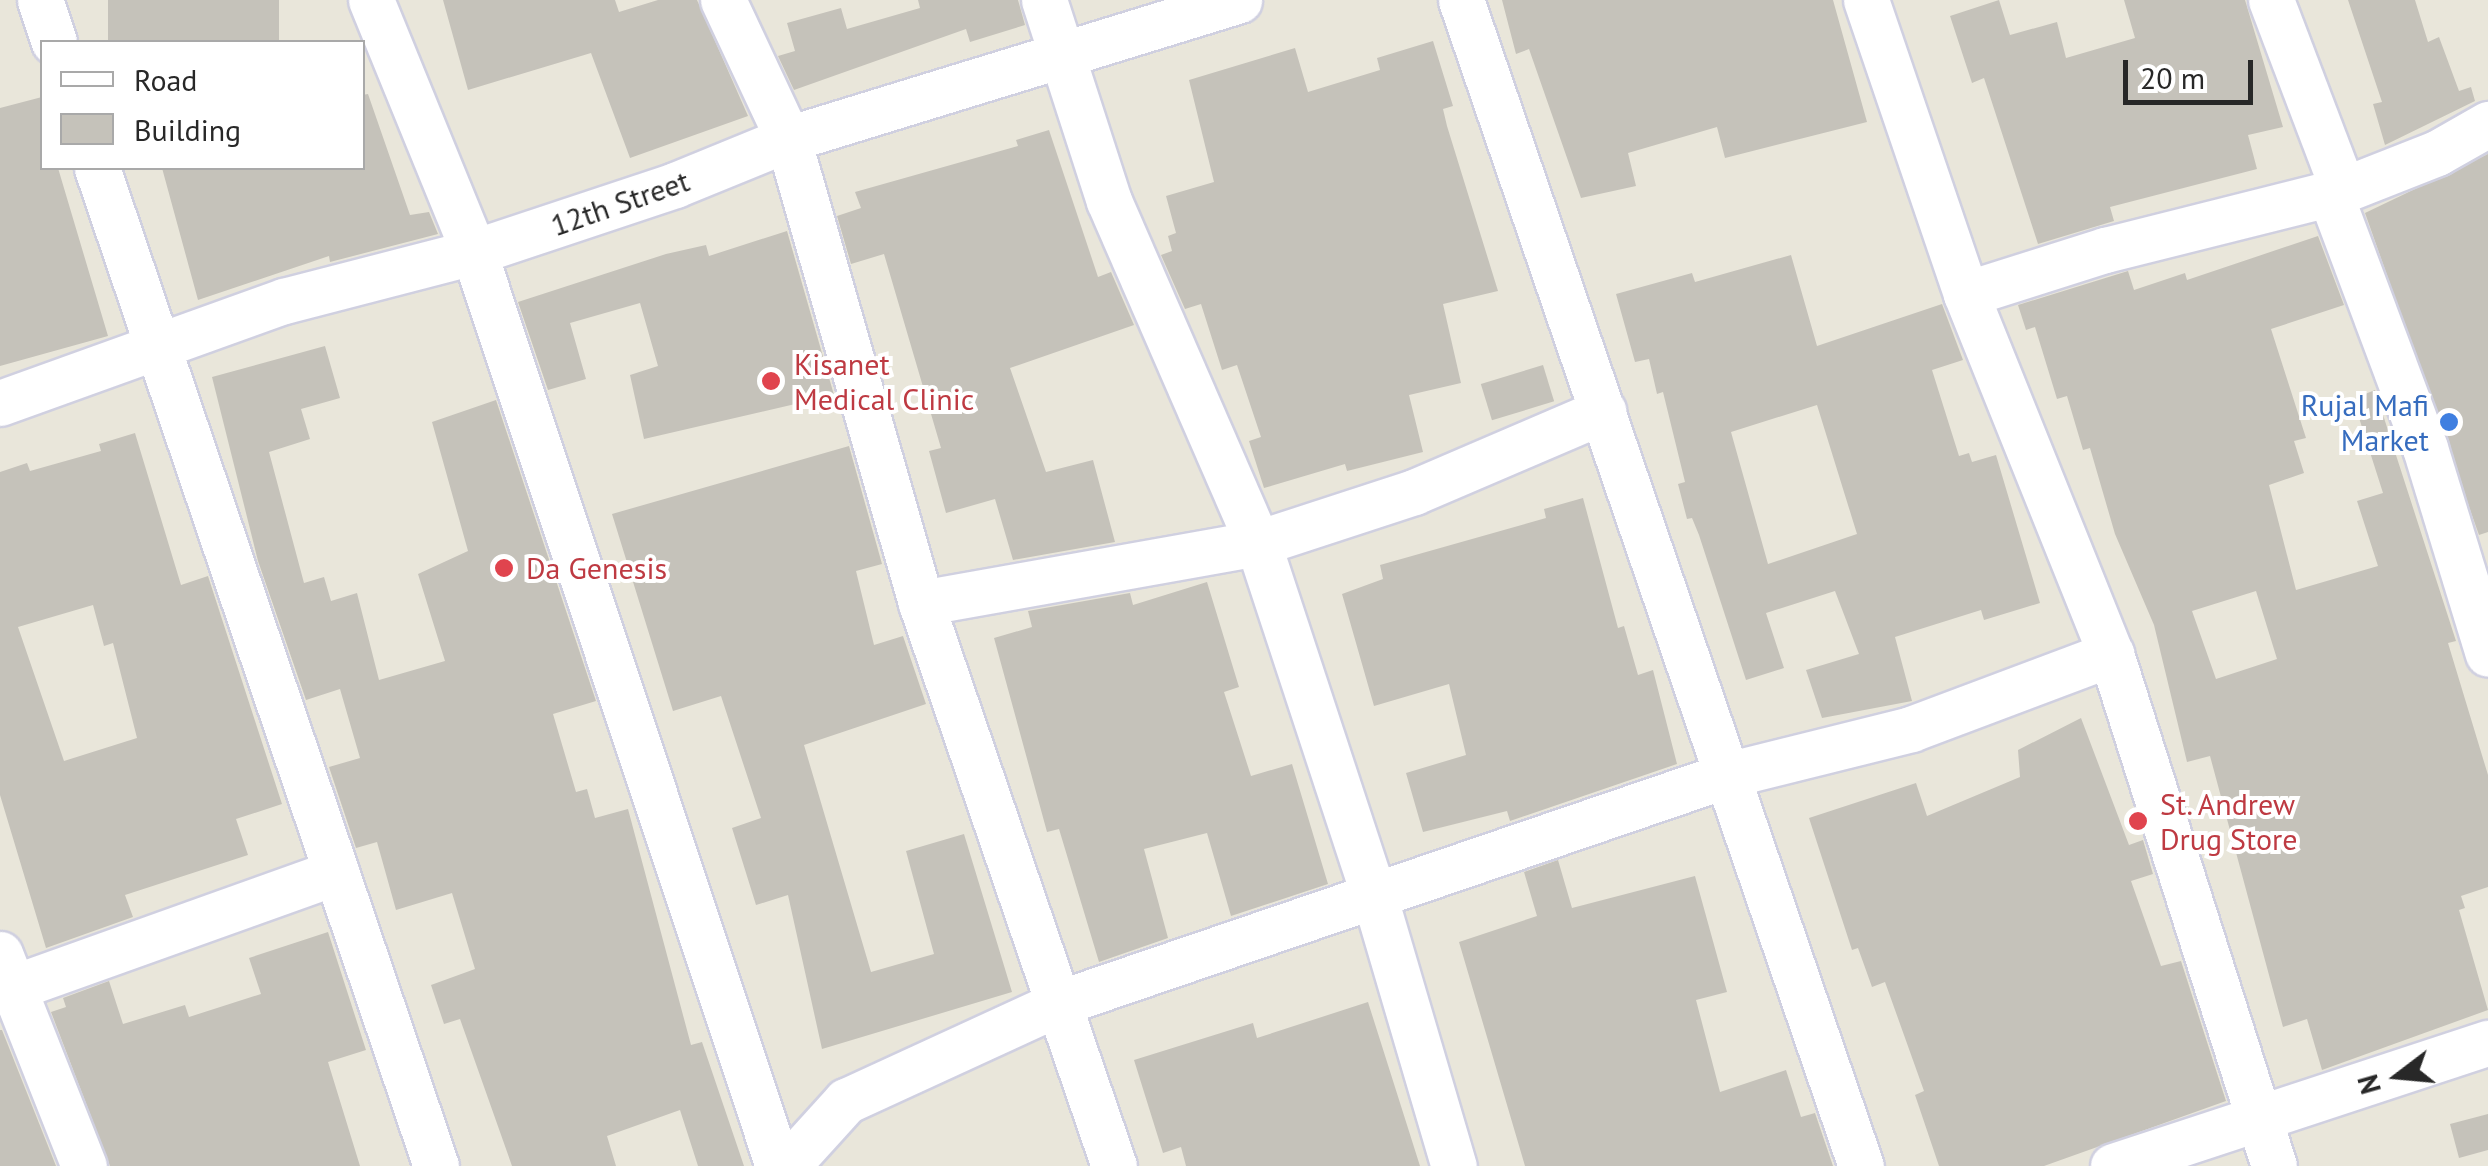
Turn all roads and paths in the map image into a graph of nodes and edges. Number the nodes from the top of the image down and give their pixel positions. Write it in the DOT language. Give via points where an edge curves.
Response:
graph roads {
  1 [pos="40,0"];
  2 [pos="371,0"];
  3 [pos="723,0"];
  4 [pos="1044,0"];
  5 [pos="1239,0"];
  6 [pos="1461,0"];
  7 [pos="1866,0"];
  8 [pos="2271,0"];
  9 [pos="53,40"];
  10 [pos="1061,57"];
  11 [pos="2488,124"];
  12 [pos="788,140"];
  13 [pos="97,170"];
  14 [pos="2336,192"];
  15 [pos="474,252"];
  16 [pos="1966,294"];
  17 [pos="158,349"];
  18 [pos="0,404"];
  19 [pos="1603,411"];
  20 [pos="1258,543"];
  21 [pos="921,603"];
  22 [pos="2111,654"];
  23 [pos="2488,654"];
  24 [pos="1727,774"];
  25 [pos="336,872"];
  26 [pos="1374,895"];
  27 [pos="7,971"];
  28 [pos="1060,1003"];
  29 [pos="2488,1043"];
  30 [pos="2258,1118"];
  31 [pos="84,1166"];
  32 [pos="436,1166"];
  33 [pos="778,1166"];
  34 [pos="787,1166"];
  35 [pos="1114,1166"];
  36 [pos="1454,1166"];
  37 [pos="1862,1166"];
  38 [pos="2113,1166"];
  39 [pos="2274,1166"];
  1 -- 9 [label="street"];
  2 -- 15 [label="street"];
  3 -- 12 [label="street"];
  4 -- 10 [label="street"];
  5 -- 10 [label="street, 12th Street"];
  6 -- 19 [label="street"];
  7 -- 16 [label="street"];
  8 -- 14 [label="street"];
  10 -- 12 [label="street, 12th Street"];
  10 -- 20 [label="street" via="1109,201"];
  11 -- 14 [label="street" via="2437,153"];
  12 -- 15 [label="street, 12th Street" via="674,186"];
  12 -- 21 [label="street"];
  13 -- 17 [label="street"];
  14 -- 16 [label="street" via="2104,250"];
  14 -- 23 [label="street"];
  15 -- 17 [label="street, 12th Street" via="284,301"];
  15 -- 33 [label="street"];
  16 -- 22 [label="street"];
  17 -- 18 [label="street, 12th Street"];
  17 -- 25 [label="street"];
  19 -- 20 [label="street" via="1414,492"];
  19 -- 24 [label="street"];
  20 -- 21 [label="street"];
  20 -- 26 [label="street"];
  21 -- 28 [label="street"];
  22 -- 24 [label="street" via="1911,729"];
  22 -- 30 [label="street"];
  24 -- 26 [label="street"];
  24 -- 37 [label="street"];
  25 -- 27 [label="street"];
  25 -- 32 [label="street"];
  26 -- 28 [label="street"];
  26 -- 36 [label="street"];
  27 -- 31 [label="street"];
  28 -- 34 [label="street" via="846,1102"];
  28 -- 35 [label="street"];
  29 -- 30 [label="street"];
  30 -- 38 [label="street"];
  30 -- 39 [label="street"];
}
